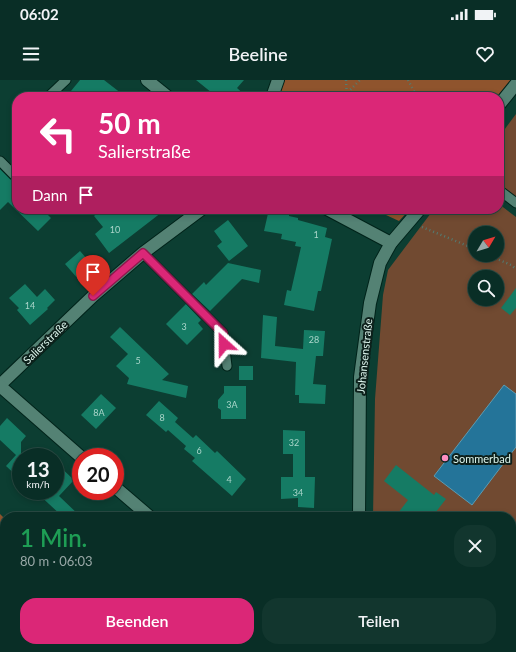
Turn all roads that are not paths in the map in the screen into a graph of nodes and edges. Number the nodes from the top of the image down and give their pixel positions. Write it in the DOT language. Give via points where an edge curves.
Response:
graph roads {
  1 [pos="66,80"];
  2 [pos="147,80"];
  3 [pos="278,80"];
  4 [pos="516,84"];
  5 [pos="53,92"];
  6 [pos="162,92"];
  7 [pos="274,92"];
  8 [pos="504,100"];
  9 [pos="0,161"];
  10 [pos="12,173"];
  11 [pos="504,194"];
  12 [pos="516,203"];
  13 [pos="195,214"];
  14 [pos="336,214"];
  15 [pos="416,214"];
  16 [pos="391,243"];
  17 [pos="143,253"];
  18 [pos="227,366"];
  19 [pos="0,386"];
  20 [pos="72,449"];
  21 [pos="124,495"];
  22 [pos="144,512"];
  23 [pos="359,512"];
  1 -- 5 [label="lane"];
  2 -- 6 [label="street"];
  3 -- 7 [label="street"];
  4 -- 8 [label="street"];
  9 -- 10 [label="lane"];
  11 -- 12 [label="lane"];
  13 -- 17 [label="street, Salierstraße"];
  14 -- 16 [label="street"];
  15 -- 16 [label="street, Johansenstraße"];
  16 -- 23 [label="street, Johansenstraße" via="380,262 364,337 360,377"];
  17 -- 18 [label="lane" via="223,333"];
  17 -- 19 [label="street, Salierstraße" via="93,296"];
  19 -- 20 [label="street"];
  21 -- 22 [label="street"];
}
